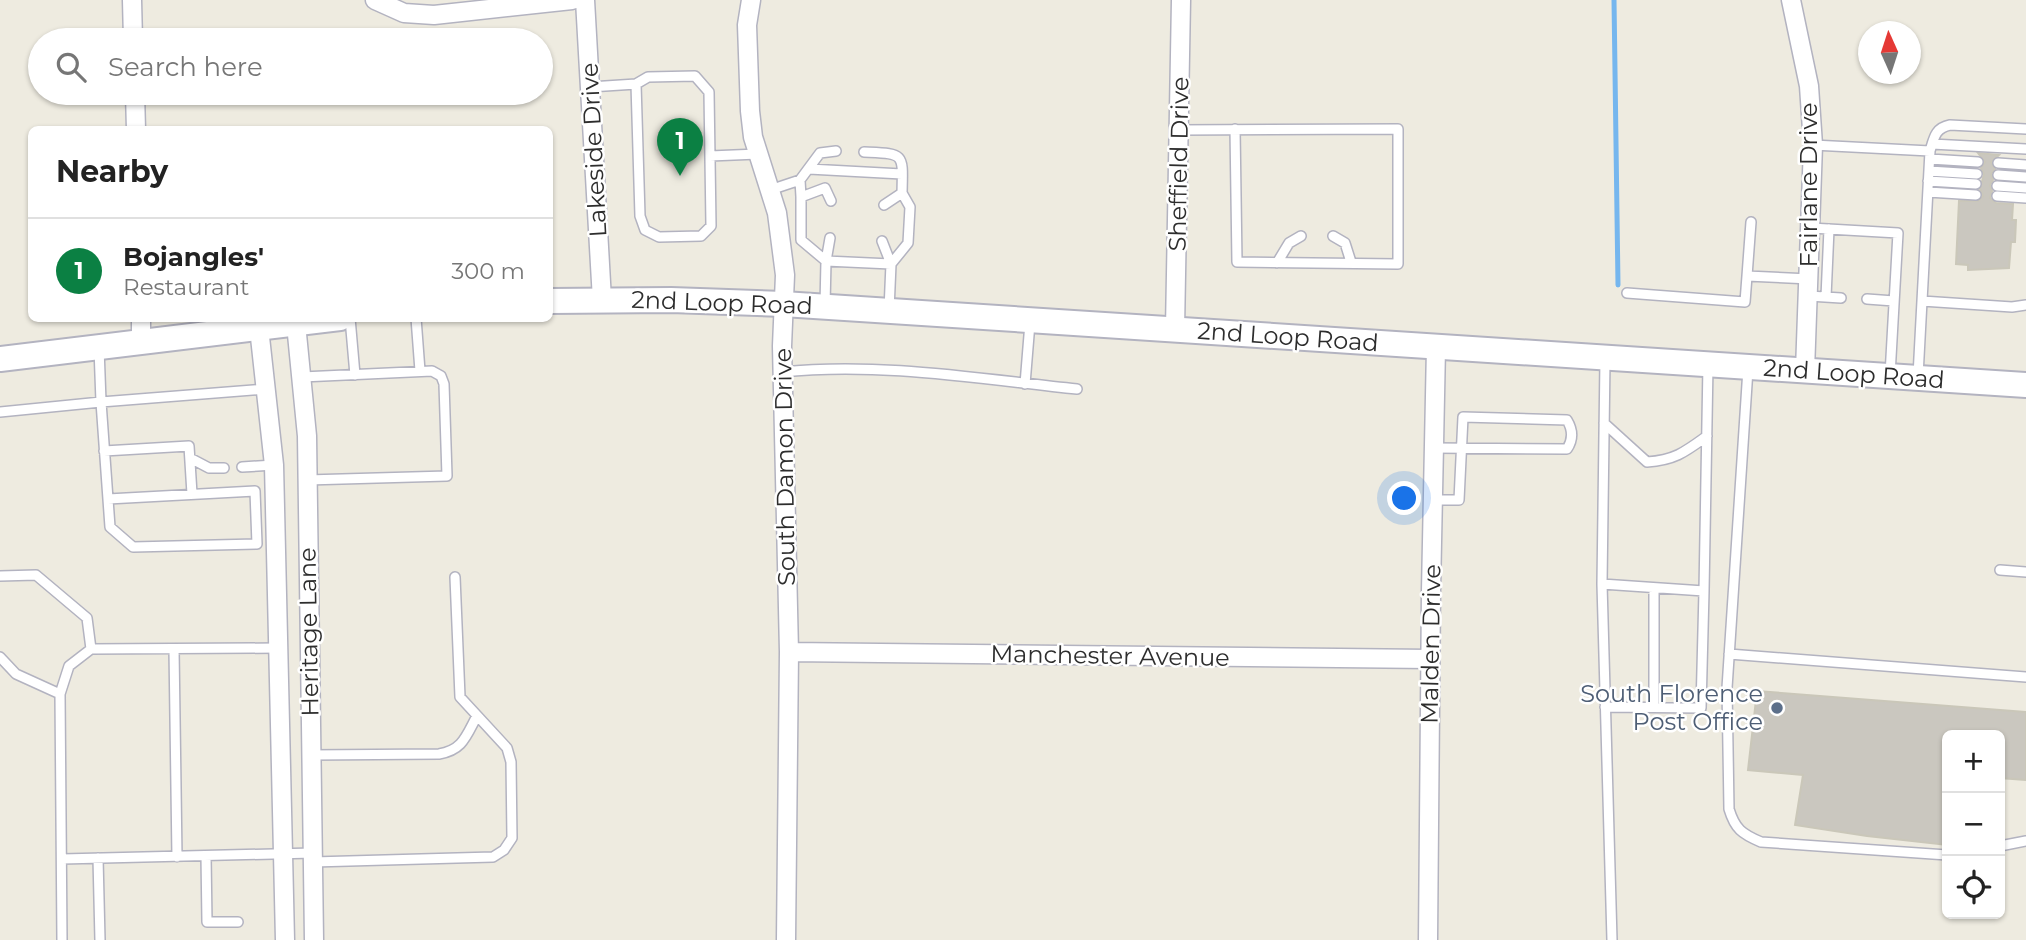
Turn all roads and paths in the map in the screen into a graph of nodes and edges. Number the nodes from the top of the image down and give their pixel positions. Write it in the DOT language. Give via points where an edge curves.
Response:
graph roads {
  1 [pos="132,0"];
  2 [pos="375,0"];
  3 [pos="572,0"];
  4 [pos="585,0"];
  5 [pos="751,0"];
  6 [pos="1181,0"];
  7 [pos="1791,0"];
  8 [pos="133,28"];
  9 [pos="636,84"];
  10 [pos="590,87"];
  11 [pos="135,105"];
  12 [pos="136,126"];
  13 [pos="1235,129"];
  14 [pos="2026,129"];
  15 [pos="1180,130"];
  16 [pos="1813,145"];
  17 [pos="2026,149"];
  18 [pos="836,150"];
  19 [pos="1931,151"];
  20 [pos="864,152"];
  21 [pos="758,154"];
  22 [pos="710,156"];
  23 [pos="1978,162"];
  24 [pos="1998,163"];
  25 [pos="2026,165"];
  26 [pos="808,169"];
  27 [pos="826,170"];
  28 [pos="902,174"];
  29 [pos="1977,174"];
  30 [pos="1998,175"];
  31 [pos="1929,176"];
  32 [pos="2026,177"];
  33 [pos="800,180"];
  34 [pos="1976,184"];
  35 [pos="825,188"];
  36 [pos="2026,188"];
  37 [pos="770,190"];
  38 [pos="1928,192"];
  39 [pos="902,193"];
  40 [pos="1976,195"];
  41 [pos="802,197"];
  42 [pos="2026,198"];
  43 [pos="831,201"];
  44 [pos="884,205"];
  45 [pos="1751,222"];
  46 [pos="1820,229"];
  47 [pos="1301,236"];
  48 [pos="1333,236"];
  49 [pos="830,238"];
  50 [pos="882,241"];
  51 [pos="826,261"];
  52 [pos="1277,262"];
  53 [pos="1351,262"];
  54 [pos="891,264"];
  55 [pos="1747,276"];
  56 [pos="1815,291"];
  57 [pos="1627,293"];
  58 [pos="1841,298"];
  59 [pos="1867,299"];
  60 [pos="602,300"];
  61 [pos="553,301"];
  62 [pos="1894,301"];
  63 [pos="1922,301"];
  64 [pos="783,304"];
  65 [pos="2026,305"];
  66 [pos="825,307"];
  67 [pos="889,311"];
  68 [pos="1030,321"];
  69 [pos="311,322"];
  70 [pos="350,322"];
  71 [pos="416,322"];
  72 [pos="296,324"];
  73 [pos="259,328"];
  74 [pos="1175,329"];
  75 [pos="141,331"];
  76 [pos="1436,347"];
  77 [pos="99,348"];
  78 [pos="1605,358"];
  79 [pos="0,359"];
  80 [pos="1708,365"];
  81 [pos="1748,367"];
  82 [pos="419,371"];
  83 [pos="1805,371"];
  84 [pos="782,372"];
  85 [pos="355,375"];
  86 [pos="1890,376"];
  87 [pos="302,377"];
  88 [pos="1918,378"];
  89 [pos="1024,384"];
  90 [pos="2026,385"];
  91 [pos="266,389"];
  92 [pos="1077,389"];
  93 [pos="102,402"];
  94 [pos="0,412"];
  95 [pos="1604,423"];
  96 [pos="1707,436"];
  97 [pos="1434,447"];
  98 [pos="1461,447"];
  99 [pos="104,451"];
  100 [pos="190,458"];
  101 [pos="274,465"];
  102 [pos="242,467"];
  103 [pos="224,468"];
  104 [pos="307,480"];
  105 [pos="192,494"];
  106 [pos="108,499"];
  107 [pos="1433,499"];
  108 [pos="276,543"];
  109 [pos="257,544"];
  110 [pos="2000,570"];
  111 [pos="2026,572"];
  112 [pos="0,576"];
  113 [pos="455,577"];
  114 [pos="1602,584"];
  115 [pos="1654,588"];
  116 [pos="1704,591"];
  117 [pos="279,648"];
  118 [pos="91,649"];
  119 [pos="174,649"];
  120 [pos="789,652"];
  121 [pos="1729,654"];
  122 [pos="0,657"];
  123 [pos="1430,659"];
  124 [pos="2026,677"];
  125 [pos="60,694"];
  126 [pos="1605,707"];
  127 [pos="1654,707"];
  128 [pos="477,716"];
  129 [pos="311,755"];
  130 [pos="2026,841"];
  131 [pos="2005,845"];
  132 [pos="283,854"];
  133 [pos="1942,855"];
  134 [pos="206,856"];
  135 [pos="177,857"];
  136 [pos="98,858"];
  137 [pos="313,858"];
  138 [pos="62,859"];
  139 [pos="238,922"];
  140 [pos="62,940"];
  141 [pos="100,940"];
  142 [pos="285,940"];
  143 [pos="314,940"];
  144 [pos="786,940"];
  145 [pos="1428,940"];
  146 [pos="1612,940"];
  1 -- 8 [label="street"];
  2 -- 3 [label="street" via="404,13 434,15"];
  4 -- 10 [label="street, Lakeside Drive"];
  5 -- 21 [label="street, South Damon Drive" via="747,74"];
  6 -- 15 [label="street, Sheffield Drive"];
  7 -- 16 [label="street, Fairlane Drive" via="1808,86"];
  9 -- 10 [label="lane"];
  9 -- 22 [label="lane" via="648,77 695,76 709,92"];
  9 -- 22 [label="lane" via="640,216 645,230 659,237 701,236 711,226"];
  10 -- 60 [label="street, Lakeside Drive"];
  11 -- 12 [label="street"];
  13 -- 15 [label="lane"];
  13 -- 52 [label="lane" via="1237,262"];
  13 -- 53 [label="lane" via="1398,129 1398,264"];
  14 -- 19 [label="lane" via="1950,125 1936,133"];
  15 -- 74 [label="street, Sheffield Drive"];
  16 -- 19 [label="lane"];
  16 -- 46 [label="street, Fairlane Drive"];
  17 -- 19 [label="lane"];
  18 -- 26 [label="lane" via="820,153"];
  19 -- 23 [label="lane"];
  19 -- 31 [label="lane"];
  20 -- 28 [label="lane" via="895,153"];
  21 -- 22 [label="lane"];
  21 -- 37 [label="street, South Damon Drive"];
  24 -- 25 [label="lane"];
  26 -- 27 [label="lane"];
  26 -- 33 [label="lane"];
  27 -- 28 [label="lane"];
  27 -- 35 [label="lane"];
  28 -- 39 [label="lane"];
  29 -- 31 [label="lane"];
  30 -- 32 [label="lane"];
  31 -- 34 [label="lane"];
  31 -- 38 [label="lane"];
  33 -- 37 [label="lane"];
  33 -- 41 [label="lane"];
  35 -- 41 [label="lane"];
  35 -- 43 [label="lane"];
  36 -- 42 [label="lane" via="1997,191"];
  37 -- 64 [label="street, South Damon Drive" via="782,243"];
  38 -- 40 [label="lane"];
  38 -- 63 [label="lane"];
  39 -- 44 [label="lane"];
  39 -- 54 [label="lane" via="910,207 908,243"];
  41 -- 51 [label="lane" via="801,240"];
  45 -- 55 [label="lane"];
  46 -- 56 [label="street, Fairlane Drive"];
  46 -- 62 [label="lane" via="1898,233"];
  47 -- 52 [label="lane" via="1289,243"];
  48 -- 53 [label="lane" via="1345,243"];
  49 -- 51 [label="lane"];
  50 -- 54 [label="lane"];
  51 -- 54 [label="lane"];
  51 -- 66 [label="lane"];
  52 -- 53 [label="lane"];
  54 -- 67 [label="lane"];
  55 -- 56 [label="lane"];
  55 -- 57 [label="lane" via="1745,302"];
  56 -- 58 [label="lane"];
  56 -- 83 [label="street, Fairlane Drive"];
  59 -- 62 [label="lane"];
  60 -- 61 [label="main road, 2nd Loop Road"];
  60 -- 64 [label="main road, 2nd Loop Road"];
  62 -- 86 [label="lane"];
  63 -- 65 [label="lane"];
  63 -- 88 [label="lane"];
  64 -- 66 [label="main road, 2nd Loop Road"];
  64 -- 84 [label="street, South Damon Drive"];
  66 -- 67 [label="main road, 2nd Loop Road"];
  67 -- 68 [label="main road, 2nd Loop Road"];
  68 -- 74 [label="main road, 2nd Loop Road"];
  68 -- 89 [label="lane"];
  69 -- 72 [label="main road"];
  70 -- 85 [label="lane"];
  71 -- 82 [label="lane"];
  72 -- 73 [label="main road"];
  72 -- 87 [label="street, Heritage Lane"];
  73 -- 75 [label="main road"];
  73 -- 91 [label="street, Heritage Lane"];
  74 -- 76 [label="main road, 2nd Loop Road"];
  75 -- 77 [label="main road"];
  76 -- 78 [label="main road, 2nd Loop Road"];
  76 -- 97 [label="street, Malden Drive"];
  77 -- 79 [label="main road"];
  77 -- 93 [label="lane"];
  78 -- 80 [label="main road, 2nd Loop Road"];
  78 -- 95 [label="lane"];
  80 -- 81 [label="main road, 2nd Loop Road"];
  80 -- 96 [label="lane"];
  81 -- 83 [label="main road, 2nd Loop Road"];
  81 -- 121 [label="lane"];
  82 -- 85 [label="lane"];
  82 -- 104 [label="lane" via="432,371 444,384 447,476"];
  83 -- 86 [label="main road, 2nd Loop Road"];
  84 -- 89 [label="lane" via="842,368"];
  84 -- 120 [label="street, South Damon Drive"];
  85 -- 87 [label="lane"];
  86 -- 88 [label="main road, 2nd Loop Road"];
  87 -- 104 [label="street, Heritage Lane"];
  88 -- 90 [label="main road, 2nd Loop Road"];
  89 -- 92 [label="lane"];
  91 -- 93 [label="lane"];
  91 -- 101 [label="street, Heritage Lane"];
  93 -- 94 [label="lane"];
  93 -- 99 [label="lane"];
  95 -- 96 [label="lane" via="1647,462 1681,455"];
  95 -- 114 [label="lane"];
  96 -- 116 [label="lane"];
  97 -- 98 [label="lane"];
  97 -- 107 [label="street, Malden Drive"];
  98 -- 98 [label="lane" via="1567,449 1572,442 1571,426 1567,420 1463,417"];
  98 -- 107 [label="lane" via="1459,500"];
  99 -- 100 [label="lane" via="189,446"];
  99 -- 106 [label="lane"];
  100 -- 103 [label="lane" via="209,468"];
  100 -- 105 [label="lane"];
  101 -- 102 [label="lane"];
  101 -- 108 [label="street, Heritage Lane"];
  104 -- 129 [label="street, Heritage Lane"];
  105 -- 106 [label="lane"];
  105 -- 109 [label="lane" via="255,491"];
  106 -- 109 [label="lane" via="110,527 133,547"];
  107 -- 123 [label="street, Malden Drive"];
  108 -- 109 [label="lane"];
  108 -- 117 [label="street, Heritage Lane"];
  110 -- 111 [label="lane"];
  112 -- 118 [label="lane" via="36,575 87,618"];
  113 -- 128 [label="lane" via="460,697"];
  114 -- 115 [label="lane"];
  114 -- 126 [label="lane"];
  115 -- 116 [label="lane"];
  115 -- 127 [label="lane"];
  116 -- 127 [label="lane" via="1701,708"];
  117 -- 119 [label="lane"];
  117 -- 132 [label="street, Heritage Lane"];
  118 -- 119 [label="lane"];
  118 -- 125 [label="lane" via="69,666"];
  119 -- 135 [label="lane"];
  120 -- 123 [label="street, Manchester Avenue"];
  120 -- 144 [label="street, South Damon Drive"];
  121 -- 124 [label="lane"];
  121 -- 133 [label="lane" via="1729,809 1741,834 1761,842"];
  122 -- 125 [label="lane" via="16,674"];
  123 -- 145 [label="street, Malden Drive"];
  125 -- 138 [label="lane"];
  126 -- 127 [label="lane"];
  126 -- 146 [label="lane"];
  128 -- 129 [label="lane" via="453,752"];
  128 -- 137 [label="lane" via="507,748 511,762 512,838 504,850 493,857"];
  129 -- 137 [label="street, Heritage Lane"];
  130 -- 131 [label="lane"];
  132 -- 134 [label="lane"];
  132 -- 137 [label="lane"];
  132 -- 142 [label="street, Heritage Lane"];
  134 -- 135 [label="lane"];
  134 -- 139 [label="lane" via="207,922"];
  135 -- 136 [label="lane"];
  136 -- 138 [label="lane"];
  136 -- 141 [label="lane"];
  137 -- 143 [label="street, Heritage Lane"];
  138 -- 140 [label="lane"];
}
